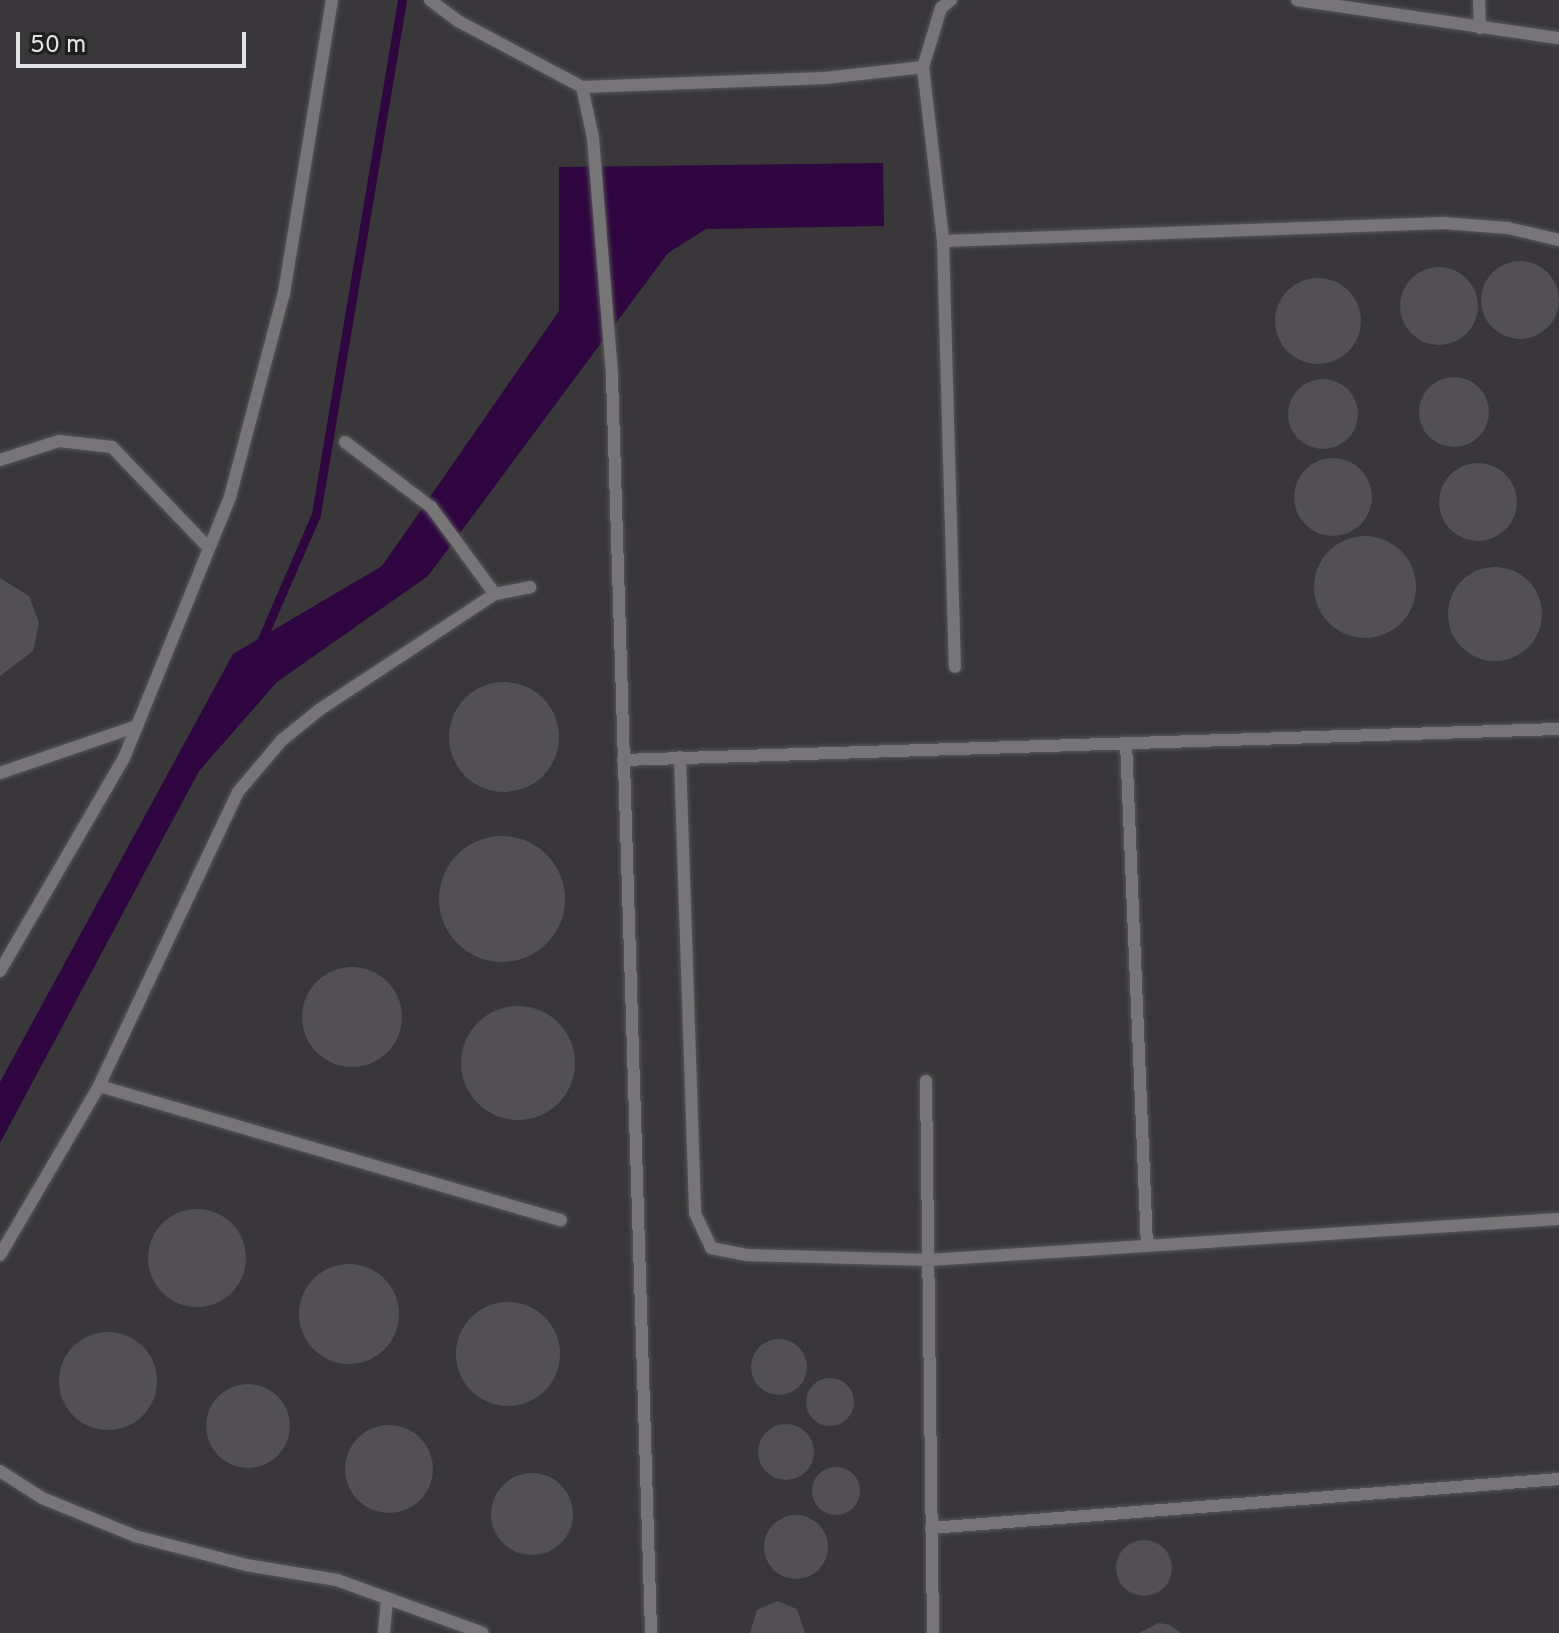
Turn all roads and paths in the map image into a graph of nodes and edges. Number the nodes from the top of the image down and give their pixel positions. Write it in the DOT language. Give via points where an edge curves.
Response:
graph roads {
  1 [pos="332,0"];
  2 [pos="430,0"];
  3 [pos="951,0"];
  4 [pos="1297,0"];
  5 [pos="1479,0"];
  6 [pos="1480,28"];
  7 [pos="1559,38"];
  8 [pos="923,67"];
  9 [pos="582,87"];
  10 [pos="1559,240"];
  11 [pos="943,241"];
  12 [pos="345,442"];
  13 [pos="0,460"];
  14 [pos="209,548"];
  15 [pos="530,587"];
  16 [pos="495,594"];
  17 [pos="955,667"];
  18 [pos="137,726"];
  19 [pos="1559,729"];
  20 [pos="1126,743"];
  21 [pos="680,757"];
  22 [pos="623,760"];
  23 [pos="0,773"];
  24 [pos="0,971"];
  25 [pos="926,1081"];
  26 [pos="99,1086"];
  27 [pos="1559,1219"];
  28 [pos="561,1220"];
  29 [pos="1147,1246"];
  30 [pos="0,1255"];
  31 [pos="929,1260"];
  32 [pos="0,1471"];
  33 [pos="1559,1479"];
  34 [pos="931,1528"];
  35 [pos="387,1598"];
  36 [pos="384,1633"];
  37 [pos="483,1633"];
  38 [pos="651,1633"];
  39 [pos="933,1633"];
  1 -- 14 [label="lane" via="284,293 230,497"];
  2 -- 9 [label="lane" via="458,21"];
  3 -- 8 [label="lane" via="941,8"];
  4 -- 6 [label="lane"];
  5 -- 6 [label="lane"];
  6 -- 7 [label="lane"];
  8 -- 9 [label="lane" via="825,78"];
  8 -- 11 [label="lane"];
  9 -- 22 [label="lane" via="593,138 612,376"];
  10 -- 11 [label="lane" via="1508,228 1444,223"];
  11 -- 17 [label="lane"];
  12 -- 16 [label="lane" via="431,507"];
  13 -- 14 [label="lane" via="59,441 112,447"];
  14 -- 18 [label="lane"];
  15 -- 16 [label="lane"];
  16 -- 26 [label="lane" via="319,710 282,740 238,792"];
  18 -- 23 [label="lane"];
  18 -- 24 [label="lane"];
  19 -- 20 [label="lane"];
  20 -- 21 [label="lane"];
  20 -- 29 [label="lane"];
  21 -- 22 [label="lane"];
  21 -- 31 [label="lane" via="695,1213 711,1248 746,1255"];
  22 -- 38 [label="lane"];
  25 -- 31 [label="lane"];
  26 -- 28 [label="lane"];
  26 -- 30 [label="lane"];
  27 -- 29 [label="lane"];
  29 -- 31 [label="lane"];
  31 -- 34 [label="lane"];
  32 -- 35 [label="lane" via="42,1498 135,1536 246,1565 337,1580"];
  33 -- 34 [label="lane"];
  34 -- 39 [label="lane"];
  35 -- 36 [label="lane"];
  35 -- 37 [label="lane"];
}
